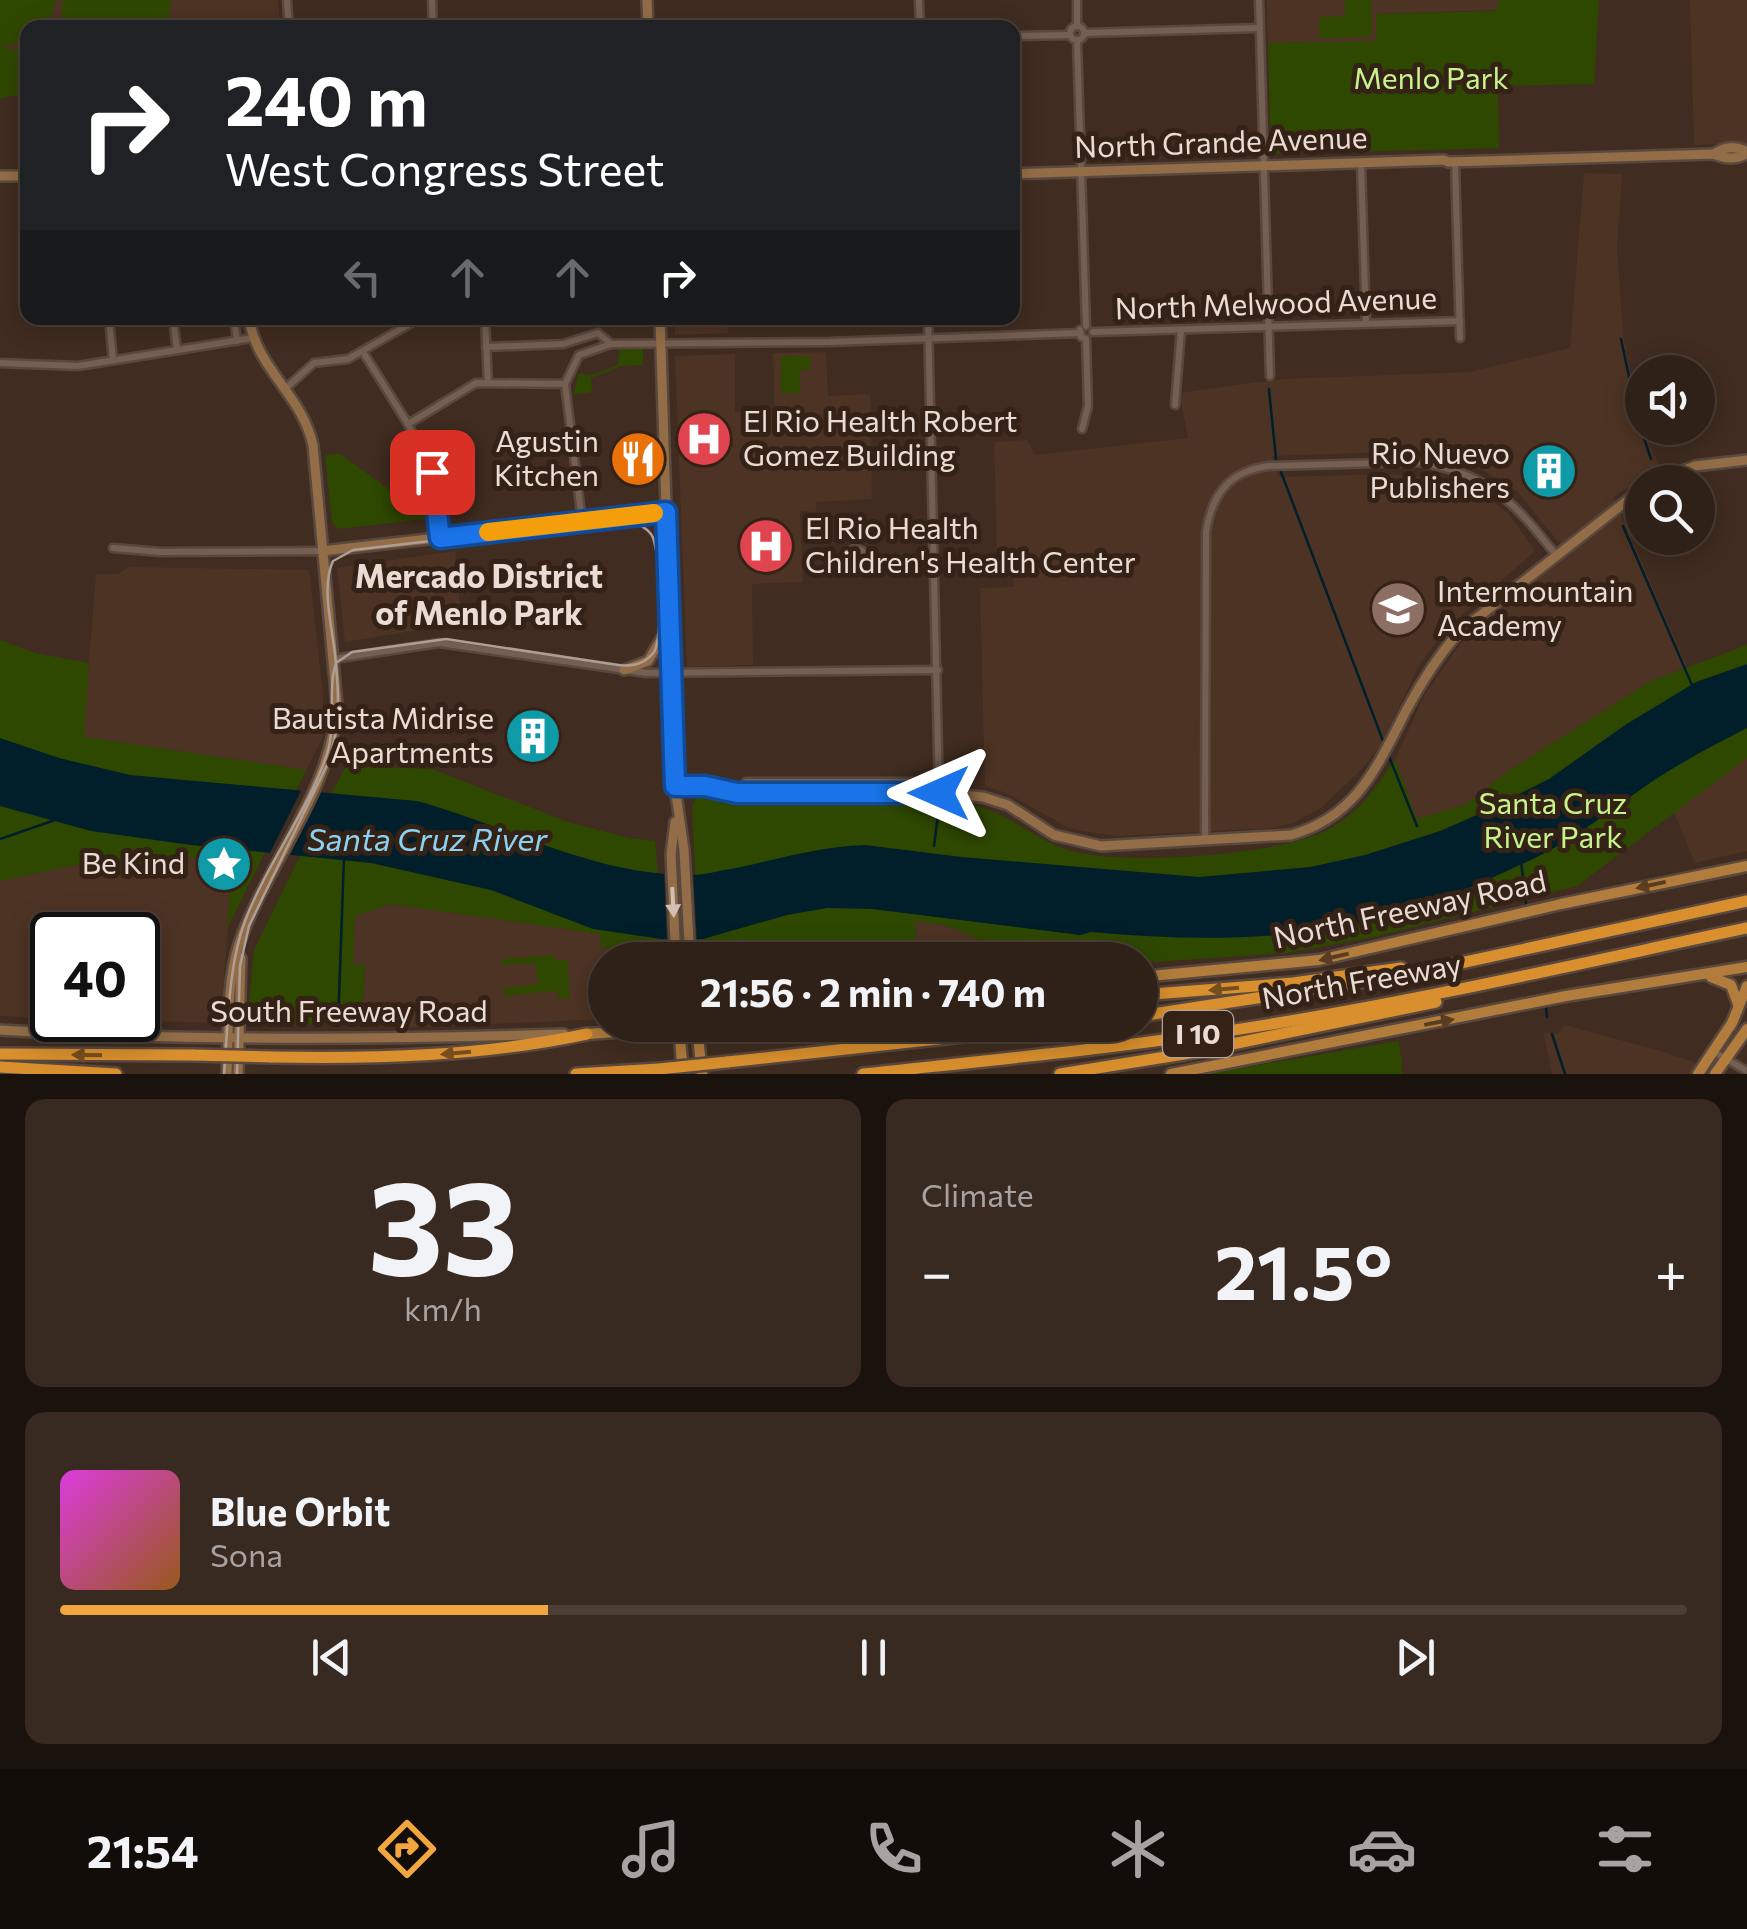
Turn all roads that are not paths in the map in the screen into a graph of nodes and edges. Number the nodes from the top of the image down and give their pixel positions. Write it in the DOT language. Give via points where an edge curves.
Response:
graph roads {
  1 [pos="1076,0"];
  2 [pos="1258,0"];
  3 [pos="1259,28"];
  4 [pos="1020,36"];
  5 [pos="1077,36"];
  6 [pos="1747,153"];
  7 [pos="1452,162"];
  8 [pos="1361,164"];
  9 [pos="1263,167"];
  10 [pos="1081,172"];
  11 [pos="1020,174"];
  12 [pos="1460,321"];
  13 [pos="1366,324"];
  14 [pos="110,325"];
  15 [pos="173,325"];
  16 [pos="235,325"];
  17 [pos="250,325"];
  18 [pos="408,325"];
  19 [pos="485,325"];
  20 [pos="660,325"];
  21 [pos="928,325"];
  22 [pos="1268,327"];
  23 [pos="1090,329"];
  24 [pos="1181,330"];
  25 [pos="1083,336"];
  26 [pos="252,338"];
  27 [pos="928,338"];
  28 [pos="1460,338"];
  29 [pos="237,341"];
  30 [pos="611,344"];
  31 [pos="661,344"];
  32 [pos="486,347"];
  33 [pos="177,350"];
  34 [pos="363,352"];
  35 [pos="113,360"];
  36 [pos="0,363"];
  37 [pos="1270,376"];
  38 [pos="488,383"];
  39 [pos="565,384"];
  40 [pos="286,388"];
  41 [pos="1175,404"];
  42 [pos="408,424"];
  43 [pos="1082,429"];
  44 [pos="1747,460"];
  45 [pos="1704,465"];
  46 [pos="1625,502"];
  47 [pos="666,512"];
  48 [pos="582,521"];
  49 [pos="440,538"];
  50 [pos="112,548"];
  51 [pos="322,551"];
  52 [pos="1556,555"];
  53 [pos="866,559"];
  54 [pos="935,559"];
  55 [pos="670,624"];
  56 [pos="333,659"];
  57 [pos="624,670"];
  58 [pos="938,670"];
  59 [pos="672,673"];
  60 [pos="675,786"];
  61 [pos="939,788"];
  62 [pos="676,814"];
  63 [pos="1205,842"];
  64 [pos="1747,866"];
  65 [pos="1742,902"];
  66 [pos="1747,928"];
  67 [pos="675,942"];
  68 [pos="688,942"];
  69 [pos="1529,950"];
  70 [pos="1747,967"];
  71 [pos="1158,975"];
  72 [pos="1532,976"];
  73 [pos="1696,976"];
  74 [pos="1747,986"];
  75 [pos="1158,994"];
  76 [pos="1158,1013"];
  77 [pos="1736,1015"];
  78 [pos="1747,1029"];
  79 [pos="0,1030"];
  80 [pos="587,1034"];
  81 [pos="234,1037"];
  82 [pos="680,1042"];
  83 [pos="699,1042"];
  84 [pos="911,1042"];
  85 [pos="1714,1052"];
  86 [pos="0,1054"];
  87 [pos="1725,1060"];
  88 [pos="0,1066"];
  89 [pos="1747,1071"];
  90 [pos="116,1074"];
  91 [pos="227,1074"];
  92 [pos="238,1074"];
  93 [pos="576,1074"];
  94 [pos="683,1074"];
  95 [pos="702,1074"];
  96 [pos="862,1074"];
  97 [pos="1060,1074"];
  98 [pos="1171,1074"];
  99 [pos="1698,1074"];
  100 [pos="1715,1074"];
  1 -- 5 [label="street"];
  2 -- 3 [label="street"];
  3 -- 5 [label="street"];
  3 -- 9 [label="street"];
  4 -- 5 [label="street"];
  5 -- 10 [label="street"];
  6 -- 7 [label="street, North Grande Avenue" via="1721,148 1714,154"];
  7 -- 8 [label="street, North Grande Avenue"];
  7 -- 12 [label="street"];
  8 -- 9 [label="street, North Grande Avenue"];
  8 -- 13 [label="street"];
  9 -- 10 [label="street, North Grande Avenue"];
  9 -- 22 [label="street"];
  10 -- 11 [label="street, North Grande Avenue"];
  10 -- 23 [label="street"];
  12 -- 13 [label="street, North Melwood Avenue"];
  12 -- 28 [label="street"];
  13 -- 22 [label="street, North Melwood Avenue"];
  14 -- 35 [label="street"];
  15 -- 33 [label="street"];
  16 -- 29 [label="street"];
  17 -- 26 [label="street"];
  18 -- 34 [label="street"];
  19 -- 32 [label="street"];
  20 -- 31 [label="street"];
  21 -- 27 [label="street"];
  22 -- 24 [label="street, North Melwood Avenue"];
  22 -- 37 [label="street"];
  23 -- 24 [label="street, North Melwood Avenue"];
  23 -- 25 [label="street"];
  24 -- 41 [label="street"];
  25 -- 27 [label="street, North Melwood Avenue"];
  25 -- 43 [label="street" via="1088,406"];
  26 -- 29 [label="street"];
  26 -- 40 [label="street"];
  27 -- 31 [label="street, North Melwood Avenue"];
  27 -- 54 [label="street"];
  29 -- 33 [label="street"];
  30 -- 31 [label="street, North Melwood Avenue"];
  30 -- 32 [label="street, North Melwood Avenue" via="588,334 563,344"];
  30 -- 39 [label="street" via="579,355"];
  31 -- 47 [label="street"];
  32 -- 38 [label="street"];
  33 -- 35 [label="street"];
  34 -- 40 [label="street" via="314,363"];
  34 -- 42 [label="street"];
  35 -- 36 [label="street" via="78,366"];
  38 -- 39 [label="street"];
  38 -- 42 [label="street" via="476,383"];
  39 -- 48 [label="street"];
  40 -- 51 [label="street" via="308,422 313,444"];
  42 -- 49 [label="street" via="431,471"];
  44 -- 45 [label="street"];
  46 -- 52 [label="street"];
  47 -- 48 [label="street"];
  47 -- 55 [label="street"];
  48 -- 49 [label="street"];
  49 -- 51 [label="street"];
  50 -- 51 [label="street"];
  51 -- 56 [label="street"];
  52 -- 63 [label="street" via="1436,658 1377,768 1332,818 1290,836"];
  52 -- 63 [label="street" via="1483,480 1441,466 1269,466 1231,478 1216,495 1206,532"];
  53 -- 54 [label="street"];
  54 -- 58 [label="street"];
  55 -- 57 [label="street" via="648,662"];
  55 -- 59 [label="street"];
  56 -- 57 [label="street" via="440,643"];
  56 -- 81 [label="street" via="330,751 246,926"];
  57 -- 59 [label="street"];
  58 -- 59 [label="street"];
  58 -- 61 [label="street"];
  59 -- 60 [label="street"];
  60 -- 61 [label="street" via="746,793"];
  60 -- 62 [label="street"];
  61 -- 63 [label="street" via="1008,805 1076,842"];
  62 -- 67 [label="street, one-way"];
  62 -- 68 [label="street"];
  64 -- 71 [label="main road, North Freeway Road, one-way" via="1320,960"];
  65 -- 69 [label="highway, North Freeway / I 10"];
  66 -- 72 [label="highway, North Freeway / I 10"];
  69 -- 75 [label="highway, one-way"];
  69 -- 76 [label="highway, North Freeway / I 10"];
  70 -- 73 [label="main road"];
  72 -- 96 [label="highway, North Freeway / I 10" via="1274,1024"];
  72 -- 97 [label="highway" via="1390,1013"];
  73 -- 77 [label="main road" via="1731,985"];
  98 -- 73 [label="main road, one-way"];
  74 -- 77 [label="main road"];
  77 -- 85 [label="main road"];
  78 -- 87 [label="main road"];
  79 -- 81 [label="street, South Freeway Road"];
  80 -- 81 [label="street, South Freeway Road"];
  80 -- 86 [label="highway, one-way, bridge" via="465,1053 368,1058"];
  81 -- 91 [label="street"];
  81 -- 92 [label="street"];
  82 -- 94 [label="main road"];
  83 -- 95 [label="main road"];
  84 -- 93 [label="highway, bridge"];
  85 -- 87 [label="street"];
  85 -- 99 [label="main road"];
  87 -- 89 [label="street"];
  87 -- 100 [label="main road"];
  88 -- 90 [label="highway"];
}
